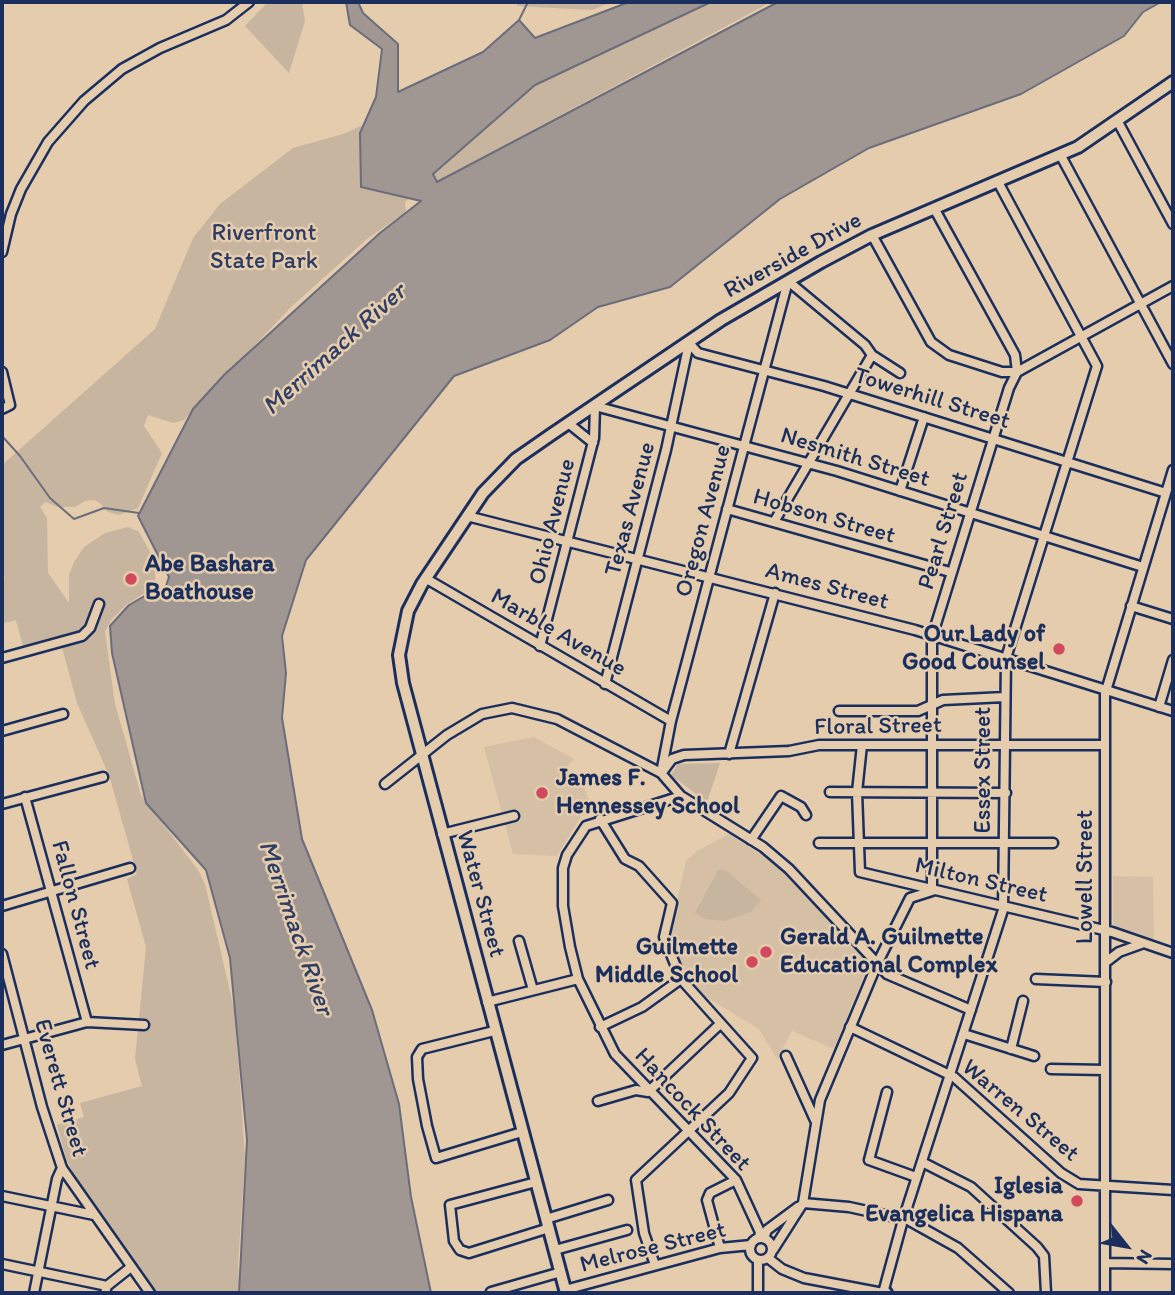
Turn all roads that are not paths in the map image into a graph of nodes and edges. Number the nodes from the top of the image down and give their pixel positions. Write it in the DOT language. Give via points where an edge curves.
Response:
graph roads {
  1 [pos="249,2"];
  2 [pos="1173,82"];
  3 [pos="1118,122"];
  4 [pos="1061,156"];
  5 [pos="998,182"];
  6 [pos="934,208"];
  7 [pos="1173,224"];
  8 [pos="872,234"];
  9 [pos="3,239"];
  10 [pos="2,252"];
  11 [pos="788,281"];
  12 [pos="1173,286"];
  13 [pos="1142,304"];
  14 [pos="1083,337"];
  15 [pos="689,343"];
  16 [pos="872,355"];
  17 [pos="1173,364"];
  18 [pos="763,371"];
  19 [pos="2,372"];
  20 [pos="1017,372"];
  21 [pos="900,373"];
  22 [pos="850,394"];
  23 [pos="595,406"];
  24 [pos="2,409"];
  25 [pos="924,417"];
  26 [pos="568,423"];
  27 [pos="672,426"];
  28 [pos="993,438"];
  29 [pos="593,443"];
  30 [pos="744,445"];
  31 [pos="1067,462"];
  32 [pos="809,463"];
  33 [pos="1173,470"];
  34 [pos="900,491"];
  35 [pos="1166,493"];
  36 [pos="727,509"];
  37 [pos="969,513"];
  38 [pos="467,516"];
  39 [pos="774,522"];
  40 [pos="1042,536"];
  41 [pos="567,540"];
  42 [pos="638,558"];
  43 [pos="1143,567"];
  44 [pos="950,572"];
  45 [pos="709,576"];
  46 [pos="425,578"];
  47 [pos="775,593"];
  48 [pos="99,604"];
  49 [pos="1131,606"];
  50 [pos="1173,619"];
  51 [pos="932,635"];
  52 [pos="540,646"];
  53 [pos="1006,658"];
  54 [pos="2,659"];
  55 [pos="1173,660"];
  56 [pos="605,684"];
  57 [pos="1105,690"];
  58 [pos="1005,697"];
  59 [pos="932,704"];
  60 [pos="1159,707"];
  61 [pos="839,711"];
  62 [pos="1173,711"];
  63 [pos="63,714"];
  64 [pos="671,721"];
  65 [pos="2,731"];
  66 [pos="862,745"];
  67 [pos="932,745"];
  68 [pos="1006,745"];
  69 [pos="1105,745"];
  70 [pos="729,754"];
  71 [pos="421,755"];
  72 [pos="661,773"];
  73 [pos="103,777"];
  74 [pos="385,784"];
  75 [pos="830,792"];
  76 [pos="857,792"];
  77 [pos="932,793"];
  78 [pos="1006,793"];
  79 [pos="681,796"];
  80 [pos="25,797"];
  81 [pos="2,804"];
  82 [pos="806,815"];
  83 [pos="514,816"];
  84 [pos="600,819"];
  85 [pos="442,834"];
  86 [pos="751,839"];
  87 [pos="1005,841"];
  88 [pos="858,842"];
  89 [pos="932,842"];
  90 [pos="819,843"];
  91 [pos="1053,843"];
  92 [pos="130,868"];
  93 [pos="932,891"];
  94 [pos="51,892"];
  95 [pos="2,906"];
  96 [pos="1004,906"];
  97 [pos="1106,930"];
  98 [pos="519,941"];
  99 [pos="1144,943"];
  100 [pos="1173,953"];
  101 [pos="2,954"];
  102 [pos="1106,962"];
  103 [pos="877,964"];
  104 [pos="578,979"];
  105 [pos="681,979"];
  106 [pos="1037,979"];
  107 [pos="1106,982"];
  108 [pos="533,990"];
  109 [pos="1023,1001"];
  110 [pos="486,1002"];
  111 [pos="971,1010"];
  112 [pos="87,1022"];
  113 [pos="720,1024"];
  114 [pos="144,1025"];
  115 [pos="600,1027"];
  116 [pos="850,1027"];
  117 [pos="494,1031"];
  118 [pos="964,1034"];
  119 [pos="25,1038"];
  120 [pos="2,1045"];
  121 [pos="1011,1049"];
  122 [pos="786,1056"];
  123 [pos="1034,1056"];
  124 [pos="1051,1069"];
  125 [pos="1105,1070"];
  126 [pos="950,1075"];
  127 [pos="648,1092"];
  128 [pos="887,1092"];
  129 [pos="598,1101"];
  130 [pos="816,1121"];
  131 [pos="688,1131"];
  132 [pos="522,1132"];
  133 [pos="922,1162"];
  134 [pos="62,1168"];
  135 [pos="916,1177"];
  136 [pos="736,1180"];
  137 [pos="536,1182"];
  138 [pos="1105,1187"];
  139 [pos="1173,1190"];
  140 [pos="2,1196"];
  141 [pos="608,1200"];
  142 [pos="803,1203"];
  143 [pos="52,1207"];
  144 [pos="94,1216"];
  145 [pos="903,1218"];
  146 [pos="547,1224"];
  147 [pos="627,1230"];
  148 [pos="762,1238"];
  149 [pos="751,1245"];
  150 [pos="720,1248"];
  151 [pos="555,1250"];
  152 [pos="770,1254"];
  153 [pos="758,1260"];
  154 [pos="1105,1263"];
  155 [pos="2,1264"];
  156 [pos="1173,1264"];
  157 [pos="655,1265"];
  158 [pos="131,1267"];
  159 [pos="561,1272"];
  160 [pos="39,1274"];
  161 [pos="106,1290"];
  162 [pos="491,1292"];
  163 [pos="566,1292"];
  164 [pos="34,1293"];
  165 [pos="150,1293"];
  166 [pos="758,1293"];
  167 [pos="884,1293"];
  168 [pos="1009,1293"];
  169 [pos="1046,1293"];
  170 [pos="1105,1293"];
  1 -- 9 [label="street" via="226,20 130,64 84,101 37,161"];
  2 -- 3 [label="main road, Riverside Drive"];
  3 -- 4 [label="main road, Riverside Drive"];
  3 -- 7 [label="street"];
  4 -- 5 [label="main road, Riverside Drive"];
  4 -- 13 [label="street"];
  5 -- 6 [label="main road, Riverside Drive"];
  5 -- 14 [label="street, Essex Street"];
  6 -- 8 [label="main road, Riverside Drive"];
  6 -- 20 [label="street" via="1015,355"];
  8 -- 11 [label="main road, Riverside Drive"];
  8 -- 20 [label="street" via="938,350 1002,372"];
  9 -- 10 [label="street"];
  11 -- 15 [label="main road, Riverside Drive"];
  11 -- 16 [label="street"];
  11 -- 18 [label="street, Oregon Avenue"];
  12 -- 13 [label="street"];
  13 -- 14 [label="street"];
  13 -- 17 [label="street"];
  14 -- 20 [label="street"];
  14 -- 31 [label="street, Essex Street" via="1097,366"];
  15 -- 18 [label="street, Towerhill Street" via="698,353"];
  15 -- 23 [label="main road, Riverside Drive"];
  15 -- 27 [label="street, Texas Avenue"];
  16 -- 21 [label="street"];
  16 -- 22 [label="street"];
  18 -- 22 [label="street, Towerhill Street"];
  18 -- 30 [label="street, Oregon Avenue"];
  19 -- 24 [label="street" via="10,404"];
  20 -- 28 [label="street, Pearl Street"];
  22 -- 25 [label="street, Towerhill Street"];
  22 -- 32 [label="street"];
  23 -- 26 [label="main road, Riverside Drive"];
  23 -- 27 [label="street, Nesmith Street"];
  23 -- 29 [label="street, Ohio Avenue"];
  25 -- 28 [label="street, Towerhill Street"];
  25 -- 34 [label="street"];
  26 -- 29 [label="street"];
  26 -- 38 [label="main road, Riverside Drive" via="495,478"];
  27 -- 30 [label="street, Nesmith Street"];
  27 -- 42 [label="street, Texas Avenue"];
  28 -- 31 [label="street, Towerhill Street"];
  28 -- 37 [label="street, Pearl Street"];
  29 -- 41 [label="street, Ohio Avenue"];
  30 -- 32 [label="street, Nesmith Street"];
  30 -- 36 [label="street, Oregon Avenue"];
  31 -- 35 [label="street, Towerhill Street"];
  31 -- 40 [label="street, Essex Street"];
  32 -- 34 [label="street, Nesmith Street"];
  32 -- 39 [label="street"];
  33 -- 35 [label="street, Lowell Street"];
  34 -- 37 [label="street, Nesmith Street"];
  35 -- 43 [label="street, Lowell Street"];
  36 -- 39 [label="street, Hobson Street"];
  36 -- 45 [label="street, Oregon Avenue"];
  37 -- 40 [label="street, Nesmith Street"];
  37 -- 44 [label="street, Pearl Street"];
  38 -- 41 [label="street, Ames Street"];
  38 -- 46 [label="main road, Water Street"];
  39 -- 44 [label="street, Hobson Street"];
  40 -- 43 [label="street, Nesmith Street"];
  40 -- 53 [label="street, Essex Street"];
  41 -- 42 [label="street, Ames Street"];
  41 -- 52 [label="street, Ohio Avenue"];
  42 -- 45 [label="street, Ames Street"];
  42 -- 56 [label="street, Texas Avenue"];
  43 -- 49 [label="street, Lowell Street"];
  44 -- 51 [label="street, Pearl Street"];
  45 -- 47 [label="street, Ames Street"];
  45 -- 64 [label="street, Oregon Avenue"];
  46 -- 52 [label="street, Marble Avenue"];
  46 -- 71 [label="main road, Water Street" via="405,618 399,655"];
  47 -- 51 [label="street, Ames Street"];
  47 -- 70 [label="street"];
  48 -- 54 [label="street" via="82,636"];
  49 -- 50 [label="street"];
  49 -- 57 [label="street, Lowell Street"];
  51 -- 53 [label="street, Ames Street"];
  51 -- 59 [label="street, Pearl Street"];
  52 -- 56 [label="street, Marble Avenue"];
  53 -- 57 [label="street, Ames Street"];
  53 -- 58 [label="street, Essex Street"];
  55 -- 60 [label="street"];
  56 -- 64 [label="street, Marble Avenue"];
  57 -- 60 [label="street, Ames Street"];
  57 -- 69 [label="street, Lowell Street"];
  58 -- 59 [label="street" via="943,699"];
  58 -- 68 [label="street, Essex Street"];
  59 -- 61 [label="street" via="918,711"];
  59 -- 67 [label="street, Pearl Street"];
  60 -- 62 [label="street, Ames Street"];
  63 -- 65 [label="street"];
  64 -- 72 [label="street, Oregon Avenue"];
  66 -- 67 [label="street, Floral Street"];
  66 -- 70 [label="street, Floral Street"];
  66 -- 76 [label="street"];
  67 -- 68 [label="street, Floral Street"];
  67 -- 77 [label="street, Pearl Street"];
  68 -- 69 [label="street, Floral Street"];
  68 -- 78 [label="street, Essex Street"];
  69 -- 97 [label="street, Lowell Street"];
  70 -- 72 [label="street, Floral Street" via="672,759"];
  71 -- 72 [label="street" via="470,719 512,708 557,719"];
  71 -- 74 [label="street"];
  71 -- 85 [label="main road, Water Street"];
  72 -- 79 [label="street"];
  73 -- 80 [label="street"];
  75 -- 76 [label="street"];
  76 -- 77 [label="street"];
  76 -- 88 [label="street"];
  77 -- 78 [label="street"];
  77 -- 89 [label="street, Pearl Street"];
  78 -- 87 [label="street, Essex Street"];
  79 -- 84 [label="street, Hancock Street"];
  79 -- 86 [label="street"];
  80 -- 81 [label="street"];
  80 -- 94 [label="street, Fallon Street"];
  82 -- 86 [label="street" via="781,796"];
  83 -- 85 [label="street"];
  84 -- 104 [label="street, Hancock Street" via="586,826 563,869 563,906"];
  84 -- 105 [label="street" via="625,859 639,866 672,903 664,937"];
  85 -- 110 [label="main road, Water Street"];
  86 -- 103 [label="street" via="789,869"];
  87 -- 89 [label="street"];
  87 -- 91 [label="street"];
  87 -- 96 [label="street, Essex Street"];
  88 -- 89 [label="street"];
  88 -- 90 [label="street"];
  88 -- 93 [label="street, Milton Street" via="860,871"];
  89 -- 93 [label="street, Pearl Street"];
  92 -- 94 [label="street"];
  93 -- 96 [label="street, Milton Street"];
  93 -- 103 [label="street" via="910,898"];
  94 -- 95 [label="street"];
  94 -- 112 [label="street, Fallon Street"];
  96 -- 97 [label="street, Milton Street"];
  96 -- 111 [label="street, Essex Street"];
  97 -- 99 [label="street, Milton Street"];
  97 -- 102 [label="street, Lowell Street"];
  98 -- 108 [label="street"];
  99 -- 100 [label="street, Milton Street"];
  99 -- 102 [label="street"];
  101 -- 119 [label="street, Everett Street"];
  102 -- 107 [label="street, Lowell Street"];
  103 -- 111 [label="street" via="887,974"];
  103 -- 116 [label="street"];
  104 -- 108 [label="street"];
  104 -- 115 [label="street, Hancock Street"];
  105 -- 113 [label="street"];
  105 -- 115 [label="street" via="642,1007"];
  106 -- 107 [label="street"];
  107 -- 125 [label="street, Lowell Street"];
  108 -- 110 [label="street"];
  109 -- 121 [label="street"];
  110 -- 117 [label="main road, Water Street"];
  111 -- 118 [label="street, Essex Street"];
  112 -- 114 [label="street"];
  112 -- 119 [label="street"];
  113 -- 127 [label="street"];
  113 -- 131 [label="street" via="747,1050 750,1066"];
  115 -- 127 [label="street, Hancock Street" via="619,1060"];
  116 -- 126 [label="street, Warren Street"];
  116 -- 130 [label="street"];
  117 -- 132 [label="main road, Water Street"];
  117 -- 132 [label="street" via="428,1046 417,1057 421,1101 436,1158"];
  118 -- 121 [label="street"];
  118 -- 126 [label="street, Essex Street"];
  119 -- 120 [label="street"];
  119 -- 134 [label="street, Everett Street"];
  121 -- 123 [label="street"];
  122 -- 130 [label="street"];
  124 -- 125 [label="street"];
  125 -- 138 [label="street, Lowell Street"];
  126 -- 133 [label="street, Essex Street"];
  126 -- 138 [label="street, Warren Street" via="1061,1172 1079,1184"];
  127 -- 129 [label="street" via="636,1090"];
  127 -- 131 [label="street, Hancock Street"];
  128 -- 135 [label="street" via="869,1160"];
  130 -- 142 [label="street"];
  131 -- 136 [label="street, Hancock Street"];
  131 -- 157 [label="street" via="636,1180 644,1233"];
  132 -- 137 [label="main road, Water Street"];
  133 -- 135 [label="street, Essex Street"];
  133 -- 169 [label="street" via="971,1187 1037,1247 1044,1256"];
  134 -- 143 [label="street"];
  134 -- 144 [label="street, Everett Street"];
  135 -- 145 [label="street, Essex Street"];
  136 -- 148 [label="street, Hancock Street"];
  136 -- 150 [label="street" via="710,1193 707,1200"];
  137 -- 146 [label="main road, Water Street"];
  137 -- 146 [label="street" via="450,1205 454,1241 469,1253"];
  138 -- 139 [label="street, Warren Street"];
  138 -- 154 [label="street, Lowell Street"];
  140 -- 143 [label="street"];
  141 -- 146 [label="street"];
  142 -- 145 [label="street"];
  142 -- 148 [label="street"];
  142 -- 152 [label="street"];
  143 -- 144 [label="street"];
  143 -- 160 [label="street"];
  144 -- 158 [label="street, Everett Street"];
  145 -- 167 [label="street, Essex Street"];
  145 -- 168 [label="street" via="958,1248"];
  146 -- 151 [label="main road, Water Street"];
  147 -- 151 [label="street"];
  148 -- 149 [label="street"];
  148 -- 152 [label="street" via="770,1242"];
  149 -- 150 [label="street, Melrose Street"];
  149 -- 153 [label="street" via="752,1256"];
  150 -- 157 [label="street, Melrose Street"];
  151 -- 159 [label="main road, Water Street"];
  152 -- 153 [label="street"];
  152 -- 167 [label="street" via="782,1269 804,1278"];
  153 -- 166 [label="street"];
  154 -- 156 [label="street"];
  154 -- 170 [label="street, Lowell Street"];
  155 -- 160 [label="street"];
  157 -- 163 [label="street, Melrose Street"];
  158 -- 161 [label="street"];
  158 -- 165 [label="street, Everett Street"];
  159 -- 162 [label="street"];
  159 -- 163 [label="main road, Water Street"];
  160 -- 161 [label="street"];
  160 -- 164 [label="street"];
}
